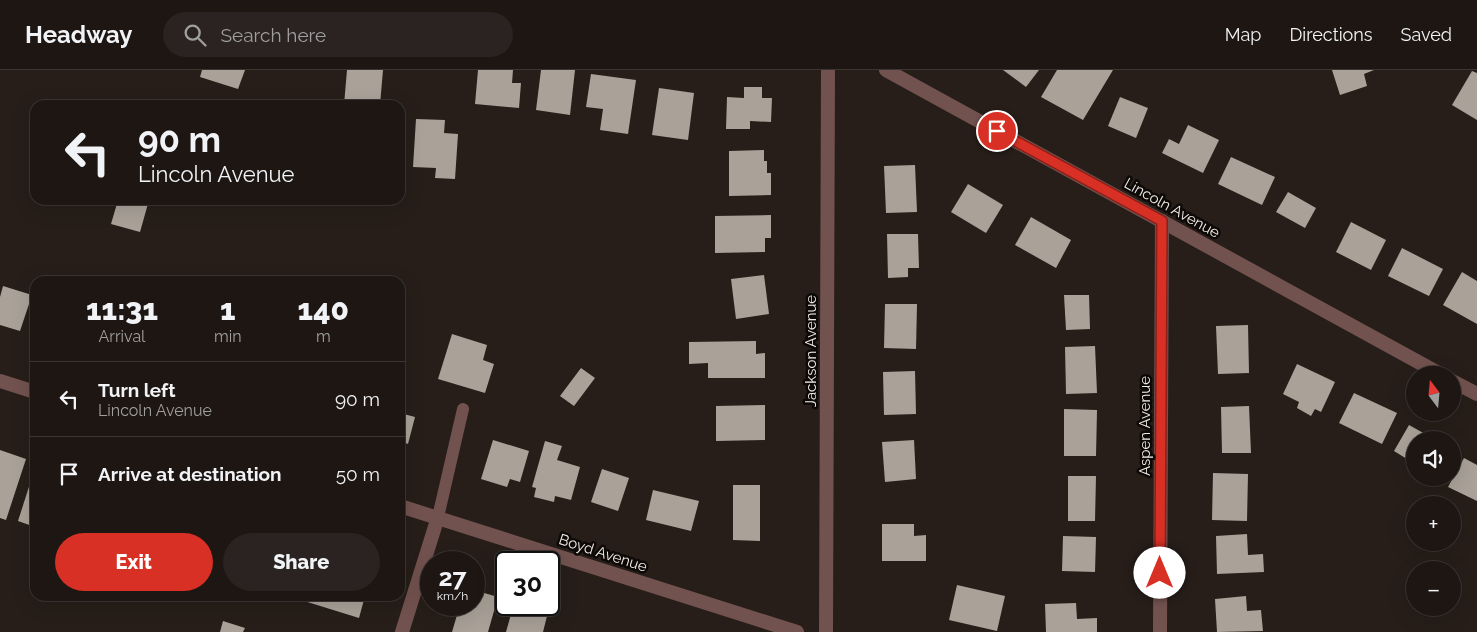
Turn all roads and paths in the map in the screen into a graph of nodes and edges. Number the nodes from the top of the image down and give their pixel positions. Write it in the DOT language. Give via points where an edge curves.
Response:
graph roads {
  1 [pos="828,70"];
  2 [pos="886,70"];
  3 [pos="1162,221"];
  4 [pos="1426,366"];
  5 [pos="0,380"];
  6 [pos="1461,386"];
  7 [pos="30,390"];
  8 [pos="1477,394"];
  9 [pos="463,409"];
  10 [pos="405,507"];
  11 [pos="438,517"];
  12 [pos="402,632"];
  13 [pos="797,632"];
  14 [pos="826,632"];
  15 [pos="1160,632"];
  1 -- 14 [label="street, Jackson Avenue"];
  2 -- 3 [label="street, Lincoln Avenue"];
  3 -- 4 [label="street, Lincoln Avenue"];
  3 -- 15 [label="street, Aspen Avenue"];
  5 -- 7 [label="street"];
  6 -- 8 [label="street"];
  9 -- 11 [label="lane"];
  10 -- 11 [label="street, Boyd Avenue"];
  11 -- 12 [label="street"];
  11 -- 13 [label="street, Boyd Avenue"];
}
